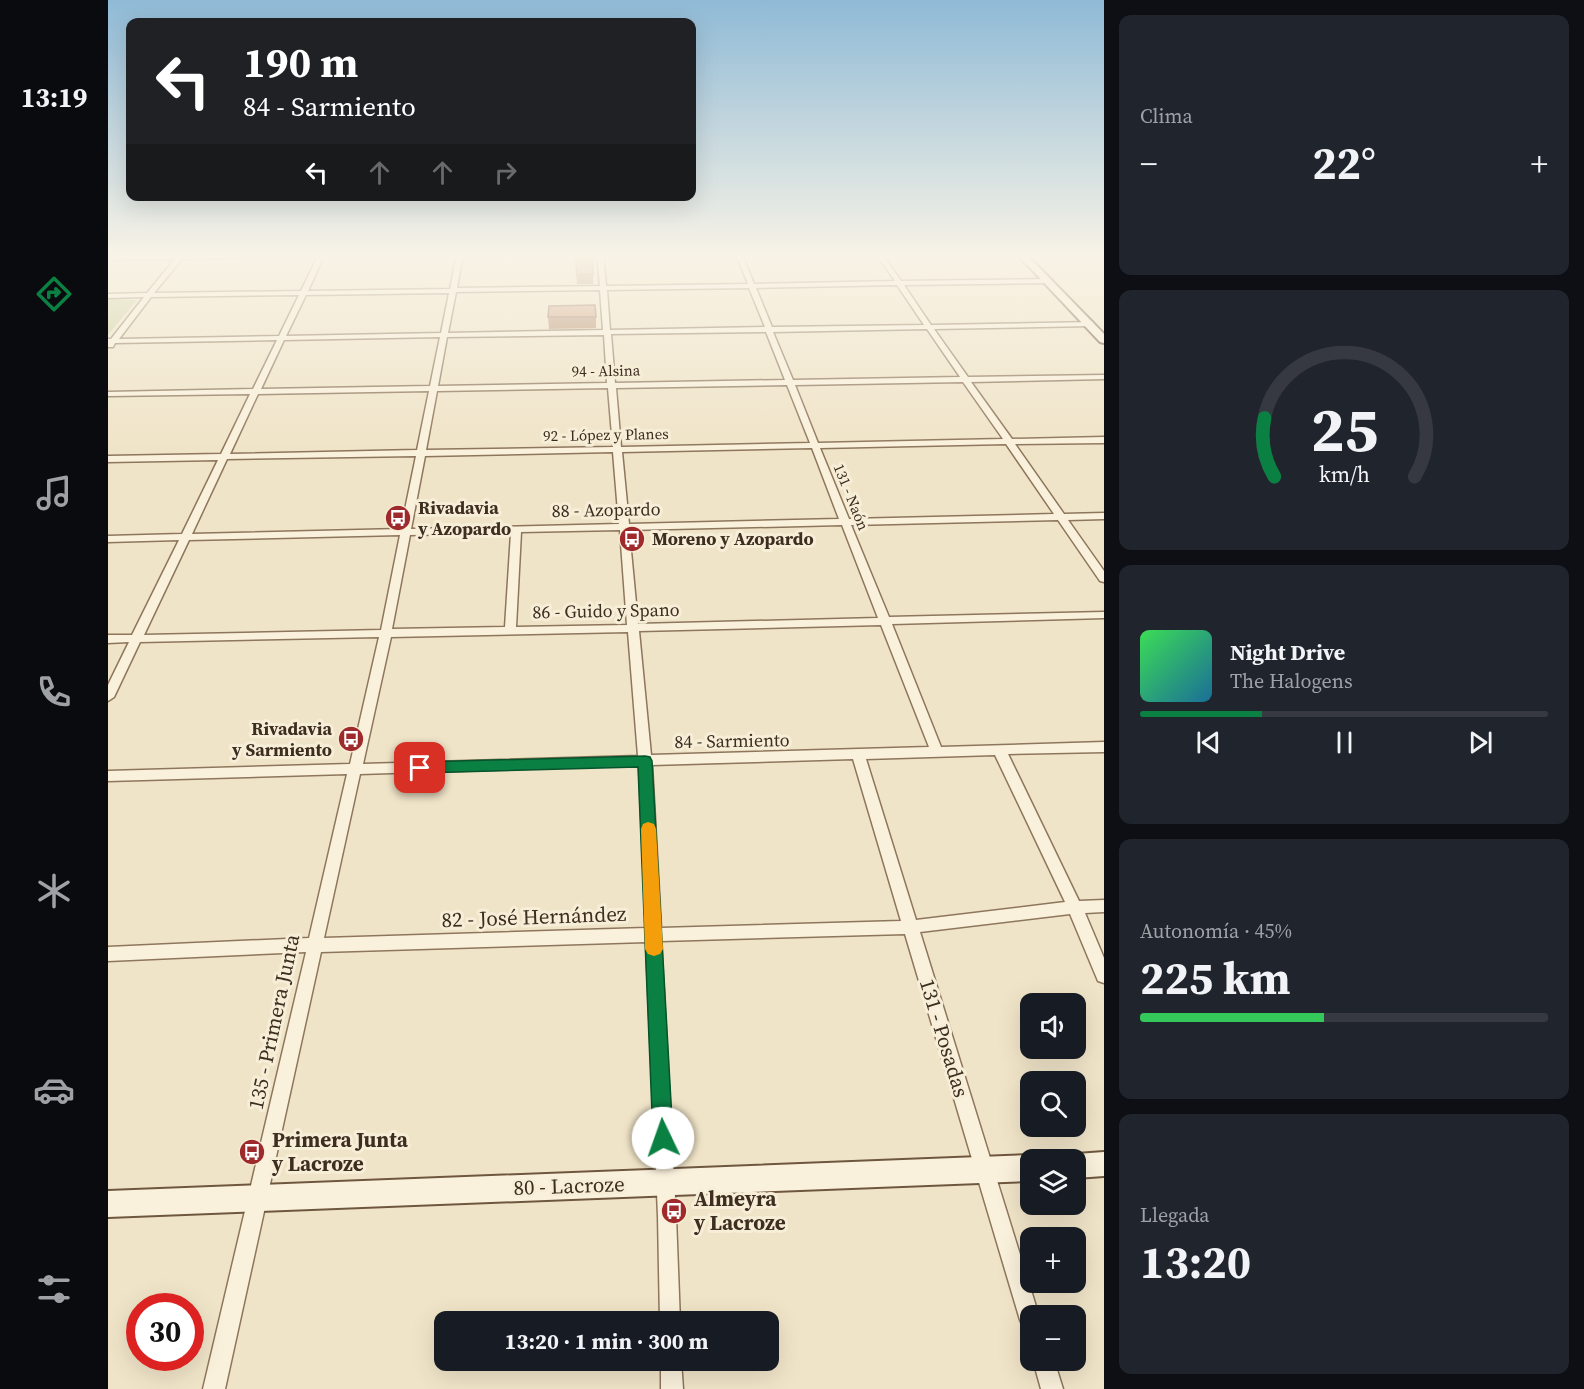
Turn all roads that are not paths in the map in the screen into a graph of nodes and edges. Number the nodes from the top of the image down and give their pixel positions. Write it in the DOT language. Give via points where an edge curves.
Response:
graph roads {
  1 [pos="130,319"];
  2 [pos="291,319"];
  3 [pos="448,319"];
  4 [pos="605,319"];
  5 [pos="766,319"];
  6 [pos="924,319"];
  7 [pos="1085,319"];
  8 [pos="1090,324"];
  9 [pos="930,327"];
  10 [pos="771,330"];
  11 [pos="606,332"];
  12 [pos="444,335"];
  13 [pos="282,338"];
  14 [pos="1104,340"];
  15 [pos="111,341"];
  16 [pos="108,348"];
  17 [pos="1104,376"];
  18 [pos="966,379"];
  19 [pos="789,381"];
  20 [pos="613,384"];
  21 [pos="435,387"];
  22 [pos="255,391"];
  23 [pos="108,394"];
  24 [pos="1104,440"];
  25 [pos="1009,442"];
  26 [pos="813,444"];
  27 [pos="617,448"];
  28 [pos="422,453"];
  29 [pos="223,456"];
  30 [pos="108,459"];
  31 [pos="1104,516"];
  32 [pos="1061,517"];
  33 [pos="845,522"];
  34 [pos="624,525"];
  35 [pos="516,529"];
  36 [pos="406,531"];
  37 [pos="185,537"];
  38 [pos="108,539"];
  39 [pos="1104,579"];
  40 [pos="1104,615"];
  41 [pos="886,622"];
  42 [pos="634,628"];
  43 [pos="510,631"];
  44 [pos="386,632"];
  45 [pos="137,638"];
  46 [pos="108,639"];
  47 [pos="108,697"];
  48 [pos="1104,747"];
  49 [pos="936,750"];
  50 [pos="999,750"];
  51 [pos="860,756"];
  52 [pos="645,761"];
  53 [pos="353,770"];
  54 [pos="108,776"];
  55 [pos="1104,906"];
  56 [pos="1075,907"];
  57 [pos="911,927"];
  58 [pos="653,935"];
  59 [pos="313,945"];
  60 [pos="108,954"];
  61 [pos="1104,976"];
  62 [pos="1104,1164"];
  63 [pos="1086,1165"];
  64 [pos="1020,1169"];
  65 [pos="984,1171"];
  66 [pos="665,1183"];
  67 [pos="258,1197"];
  68 [pos="108,1204"];
  69 [pos="1025,1305"];
  70 [pos="670,1311"];
  71 [pos="671,1371"];
  72 [pos="1046,1371"];
  73 [pos="214,1389"];
  74 [pos="672,1389"];
  75 [pos="1052,1389"];
  1 -- 15 [label="street"];
  2 -- 13 [label="street"];
  3 -- 12 [label="street, 135 - Primera Junta"];
  4 -- 11 [label="street"];
  5 -- 10 [label="street, 131 - Naón"];
  6 -- 9 [label="street"];
  7 -- 8 [label="street"];
  8 -- 9 [label="street"];
  8 -- 14 [label="street"];
  9 -- 10 [label="street"];
  9 -- 18 [label="street"];
  10 -- 11 [label="street"];
  10 -- 19 [label="street, 131 - Naón"];
  11 -- 12 [label="street"];
  11 -- 20 [label="street"];
  12 -- 13 [label="street"];
  12 -- 21 [label="street, 135 - Primera Junta"];
  13 -- 15 [label="street"];
  13 -- 22 [label="street"];
  15 -- 16 [label="street"];
  17 -- 18 [label="street, 94 - Alsina"];
  18 -- 19 [label="street, 94 - Alsina"];
  18 -- 25 [label="street"];
  19 -- 20 [label="street, 94 - Alsina"];
  19 -- 26 [label="street, 131 - Naón"];
  20 -- 21 [label="street, 94 - Alsina"];
  20 -- 27 [label="street"];
  21 -- 22 [label="street, 94 - Alsina"];
  21 -- 28 [label="street, 135 - Primera Junta"];
  22 -- 23 [label="street, 94 - Alsina"];
  22 -- 29 [label="street"];
  24 -- 25 [label="street, 92 - López y Planes"];
  25 -- 26 [label="street, 92 - López y Planes"];
  25 -- 32 [label="street"];
  26 -- 27 [label="street, 92 - López y Planes"];
  26 -- 33 [label="street, 131 - Naón"];
  27 -- 28 [label="street, 92 - López y Planes"];
  27 -- 34 [label="street"];
  28 -- 29 [label="street, 92 - López y Planes"];
  28 -- 36 [label="street, 135 - Primera Junta"];
  29 -- 30 [label="street, 92 - López y Planes"];
  29 -- 37 [label="street"];
  31 -- 32 [label="street, 88 - Azopardo"];
  32 -- 33 [label="street, 88 - Azopardo"];
  32 -- 39 [label="street"];
  33 -- 34 [label="street, 88 - Azopardo"];
  33 -- 41 [label="street, 131 - Naón"];
  34 -- 35 [label="street, 88 - Azopardo"];
  34 -- 42 [label="street"];
  35 -- 36 [label="street, 88 - Azopardo"];
  35 -- 43 [label="street"];
  36 -- 37 [label="street, 88 - Azopardo"];
  36 -- 44 [label="street, 135 - Primera Junta"];
  37 -- 38 [label="street, 88 - Azopardo"];
  37 -- 45 [label="street"];
  40 -- 41 [label="street, 86 - Guido y Spano"];
  41 -- 42 [label="street, 86 - Guido y Spano"];
  41 -- 49 [label="street, 131 - Naón"];
  42 -- 43 [label="street, 86 - Guido y Spano"];
  42 -- 52 [label="street"];
  43 -- 44 [label="street, 86 - Guido y Spano"];
  44 -- 45 [label="street, 86 - Guido y Spano"];
  44 -- 53 [label="street, 135 - Primera Junta"];
  45 -- 46 [label="street, 86 - Guido y Spano"];
  45 -- 47 [label="street"];
  48 -- 50 [label="street, 84 - Sarmiento"];
  49 -- 50 [label="street, 84 - Sarmiento"];
  49 -- 51 [label="street, 84 - Sarmiento"];
  50 -- 56 [label="street"];
  51 -- 52 [label="street, 84 - Sarmiento"];
  51 -- 57 [label="street, 131 - Posadas"];
  52 -- 53 [label="street, 84 - Sarmiento"];
  52 -- 58 [label="street"];
  53 -- 54 [label="street, 84 - Sarmiento"];
  53 -- 59 [label="street, 135 - Primera Junta"];
  55 -- 56 [label="street, 82 - José Hernández"];
  56 -- 57 [label="street, 82 - José Hernández"];
  56 -- 61 [label="street"];
  57 -- 58 [label="street, 82 - José Hernández"];
  57 -- 65 [label="street, 131 - Posadas"];
  58 -- 59 [label="street, 82 - José Hernández"];
  58 -- 66 [label="street"];
  59 -- 60 [label="street, 82 - José Hernández"];
  59 -- 67 [label="street, 135 - Primera Junta"];
  62 -- 63 [label="street"];
  64 -- 65 [label="street, 80 - Lacroze"];
  65 -- 66 [label="street, 80 - Lacroze"];
  65 -- 69 [label="street, 131 - Posadas"];
  66 -- 67 [label="street, 80 - Lacroze"];
  66 -- 70 [label="street"];
  67 -- 68 [label="street, 80 - Lacroze"];
  67 -- 73 [label="street, 135 - Primera Junta"];
  71 -- 74 [label="street"];
  72 -- 75 [label="street"];
}
